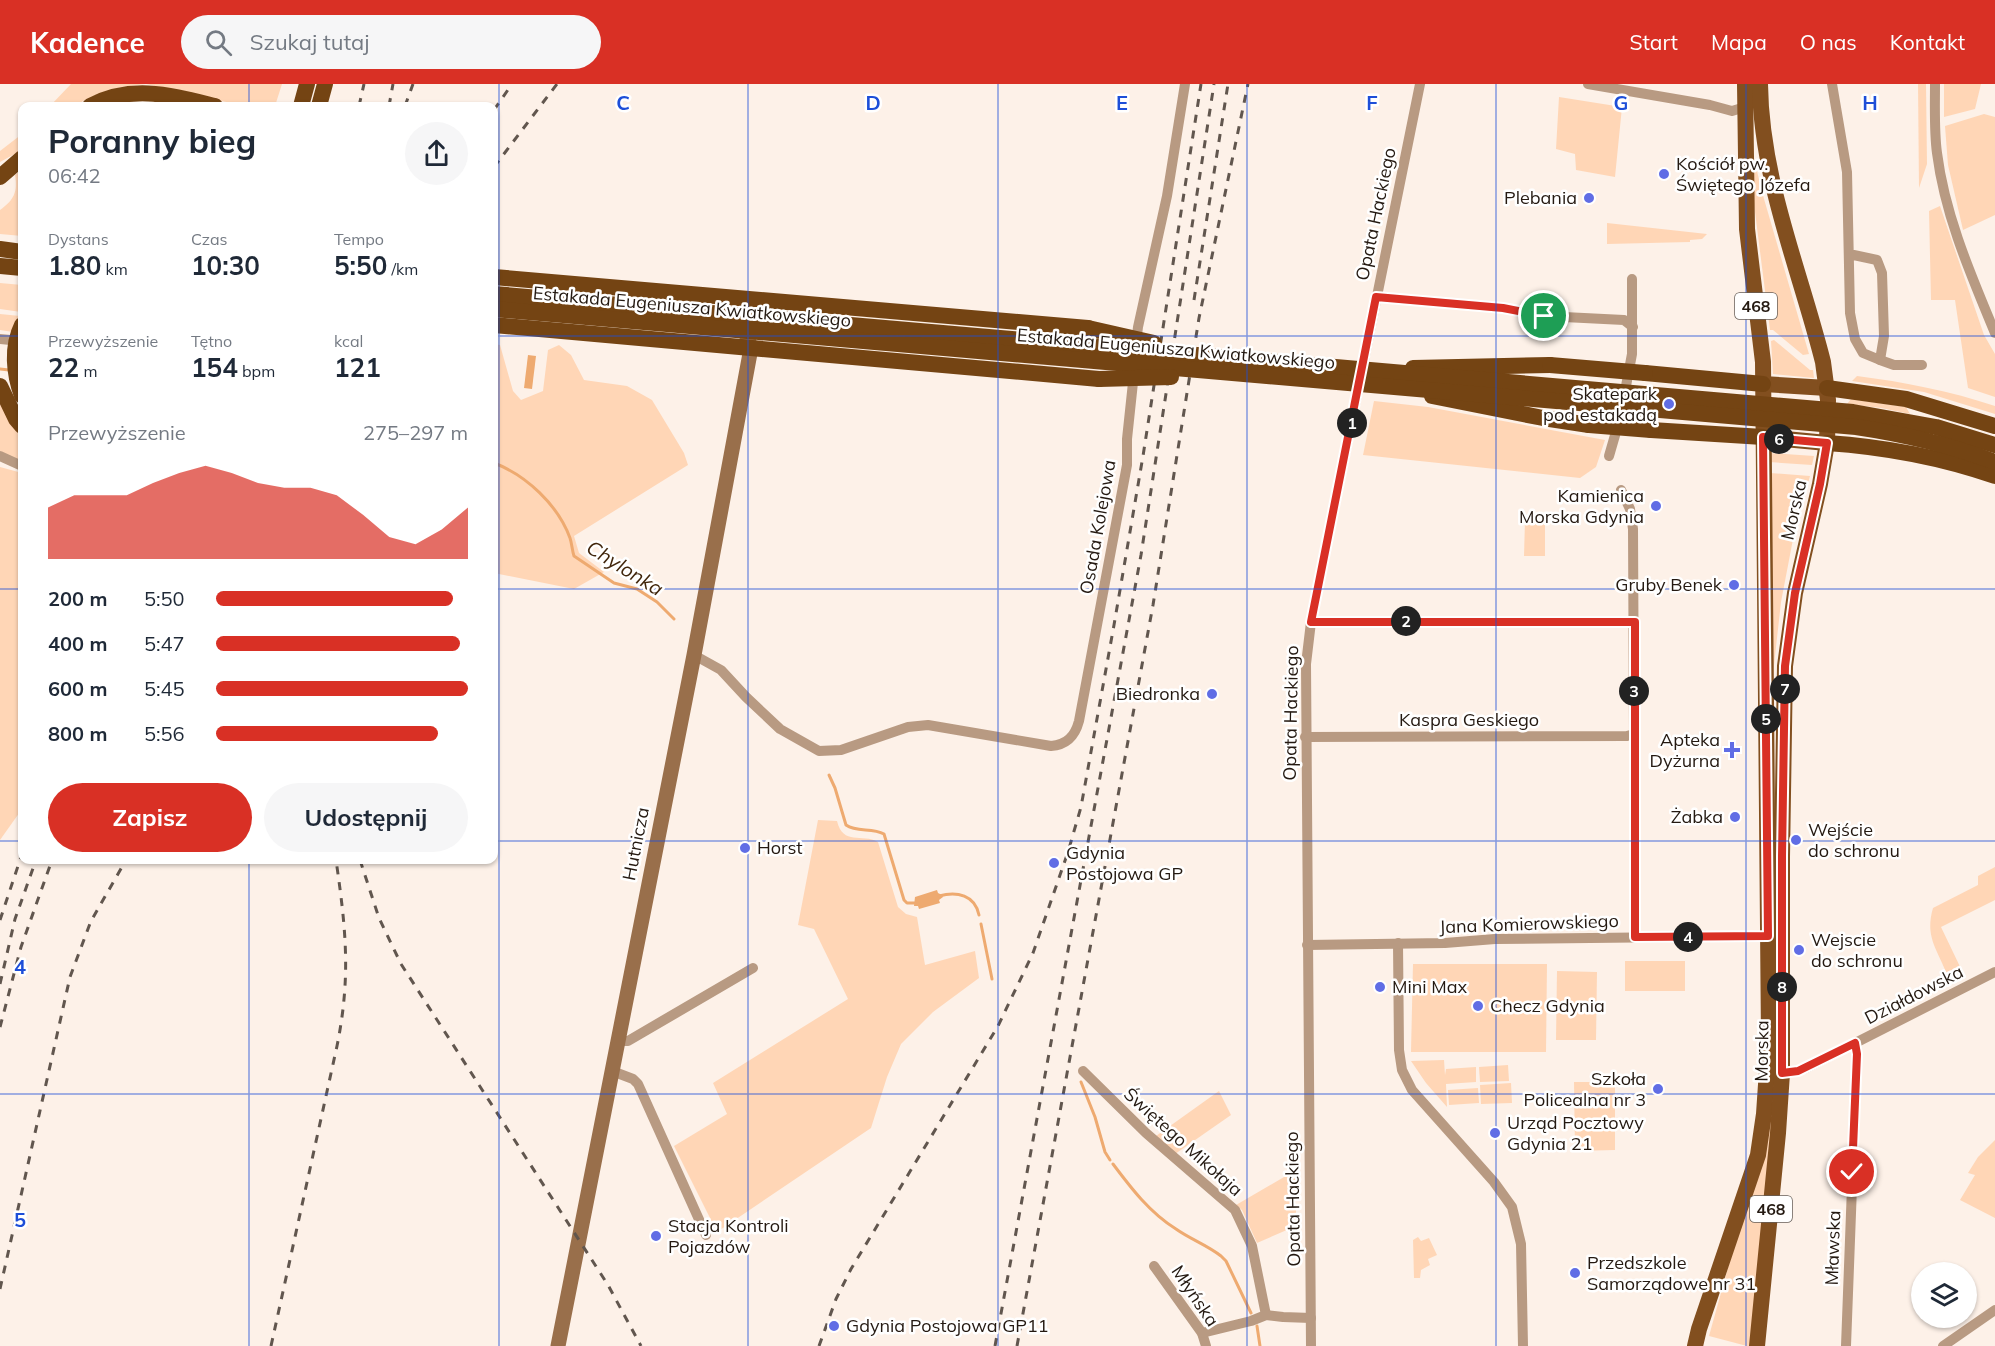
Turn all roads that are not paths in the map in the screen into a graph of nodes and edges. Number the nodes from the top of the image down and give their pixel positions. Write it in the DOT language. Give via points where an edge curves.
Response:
graph roads {
  1 [pos="307,84"];
  2 [pos="325,84"];
  3 [pos="1185,84"];
  4 [pos="1420,84"];
  5 [pos="1588,84"];
  6 [pos="1744,84"];
  7 [pos="1760,84"];
  8 [pos="1832,84"];
  9 [pos="1935,84"];
  10 [pos="99,102"];
  11 [pos="198,102"];
  12 [pos="302,102"];
  13 [pos="320,102"];
  14 [pos="1745,107"];
  15 [pos="1761,115"];
  16 [pos="18,161"];
  17 [pos="0,177"];
  18 [pos="0,249"];
  19 [pos="18,251"];
  20 [pos="1849,254"];
  21 [pos="0,266"];
  22 [pos="18,268"];
  23 [pos="498,277"];
  24 [pos="1632,279"];
  25 [pos="498,294"];
  26 [pos="1376,297"];
  27 [pos="758,300"];
  28 [pos="792,303"];
  29 [pos="498,309"];
  30 [pos="498,325"];
  31 [pos="1633,327"];
  32 [pos="1995,333"];
  33 [pos="18,336"];
  34 [pos="0,339"];
  35 [pos="18,341"];
  36 [pos="751,348"];
  37 [pos="787,351"];
  38 [pos="1135,357"];
  39 [pos="1222,357"];
  40 [pos="1041,358"];
  41 [pos="1880,360"];
  42 [pos="1922,364"];
  43 [pos="1232,375"];
  44 [pos="1368,377"];
  45 [pos="18,382"];
  46 [pos="1763,384"];
  47 [pos="0,386"];
  48 [pos="1827,388"];
  49 [pos="1941,408"];
  50 [pos="18,420"];
  51 [pos="1995,426"];
  52 [pos="1763,437"];
  53 [pos="1827,443"];
  54 [pos="1995,445"];
  55 [pos="0,456"];
  56 [pos="1608,456"];
  57 [pos="1927,456"];
  58 [pos="1995,462"];
  59 [pos="18,464"];
  60 [pos="1995,476"];
  61 [pos="1621,490"];
  62 [pos="1311,622"];
  63 [pos="1635,622"];
  64 [pos="694,655"];
  65 [pos="1634,734"];
  66 [pos="1305,737"];
  67 [pos="1768,936"];
  68 [pos="1635,937"];
  69 [pos="1398,943"];
  70 [pos="1307,945"];
  71 [pos="753,968"];
  72 [pos="1995,972"];
  73 [pos="617,1041"];
  74 [pos="1855,1043"];
  75 [pos="612,1071"];
  76 [pos="1083,1071"];
  77 [pos="1782,1073"];
  78 [pos="706,1235"];
  79 [pos="1154,1266"];
  80 [pos="1995,1310"];
  81 [pos="1266,1315"];
  82 [pos="1311,1318"];
  83 [pos="1202,1333"];
  84 [pos="558,1346"];
  85 [pos="1206,1346"];
  86 [pos="1311,1346"];
  87 [pos="1523,1346"];
  88 [pos="1695,1346"];
  89 [pos="1757,1346"];
  90 [pos="1846,1346"];
  91 [pos="1943,1346"];
  1 -- 12 [label="highway"];
  2 -- 13 [label="highway"];
  3 -- 38 [label="street, Osada Kolejowa"];
  4 -- 26 [label="street, Opata Hackiego"];
  5 -- 14 [label="street" via="1710,105 1731,102"];
  6 -- 14 [label="main road, Morska / 468"];
  7 -- 15 [label="main road, Morska / 468"];
  8 -- 20 [label="street" via="1847,172"];
  9 -- 32 [label="street" via="1936,151 1942,187"];
  10 -- 11 [label="highway" via="114,95 145,92"];
  14 -- 15 [label="street"];
  14 -- 46 [label="main road, Morska / 468" via="1747,229"];
  15 -- 48 [label="main road, Morska / 468" via="1780,214 1814,327"];
  16 -- 17 [label="highway"];
  18 -- 19 [label="highway"];
  20 -- 41 [label="street" via="1850,313 1855,339 1863,353"];
  20 -- 41 [label="street" via="1877,260 1882,273 1884,336"];
  21 -- 22 [label="highway"];
  23 -- 27 [label="highway"];
  24 -- 31 [label="street"];
  25 -- 39 [label="highway, Estakada Eugeniusza Kwiatkowskiego, bridge"];
  26 -- 31 [label="street" via="1503,308 1544,316 1624,320"];
  26 -- 62 [label="street, Opata Hackiego"];
  27 -- 28 [label="highway"];
  27 -- 36 [label="main road, Hutnicza" via="764,325"];
  28 -- 38 [label="street" via="831,323 1066,344 1116,342"];
  28 -- 39 [label="highway, bridge" via="1088,328"];
  29 -- 40 [label="highway, Estakada Eugeniusza Kwiatkowskiego, bridge"];
  30 -- 36 [label="highway"];
  31 -- 56 [label="street" via="1626,388"];
  33 -- 45 [label="highway, bridge"];
  34 -- 35 [label="street"];
  36 -- 37 [label="highway"];
  36 -- 64 [label="main road, Hutnicza"];
  37 -- 40 [label="street" via="830,339"];
  37 -- 43 [label="highway, bridge" via="1099,379"];
  38 -- 40 [label="street" via="1113,368"];
  38 -- 64 [label="street, Osada Kolejowa" via="1127,465 1079,721 1069,741 1051,746 928,725 908,727 841,750 819,751 780,729 722,670"];
  39 -- 44 [label="highway, Estakada Eugeniusza Kwiatkowskiego, bridge"];
  40 -- 43 [label="highway, Estakada Eugeniusza Kwiatkowskiego, bridge"];
  41 -- 42 [label="street" via="1894,365"];
  43 -- 44 [label="highway, Estakada Eugeniusza Kwiatkowskiego, bridge"];
  44 -- 46 [label="highway, bridge" via="1550,365"];
  44 -- 52 [label="highway, bridge" via="1543,418"];
  44 -- 54 [label="highway, Estakada Eugeniusza Kwiatkowskiego, bridge" via="1853,412 1936,427"];
  44 -- 58 [label="highway, Estakada Eugeniusza Kwiatkowskiego, bridge" via="1856,428 1965,450"];
  46 -- 48 [label="main road"];
  46 -- 52 [label="main road, Morska / 468"];
  47 -- 50 [label="highway"];
  48 -- 49 [label="highway"];
  48 -- 53 [label="main road, Morska / 468"];
  49 -- 51 [label="highway"];
  49 -- 57 [label="highway"];
  52 -- 53 [label="main road"];
  52 -- 67 [label="main road, Morska / 468"];
  53 -- 57 [label="highway"];
  53 -- 77 [label="main road, Morska / 468" via="1795,593 1785,666"];
  55 -- 59 [label="street"];
  57 -- 60 [label="highway"];
  61 -- 63 [label="street" via="1630,509 1633,529"];
  62 -- 63 [label="street"];
  62 -- 66 [label="street, Opata Hackiego" via="1305,679"];
  63 -- 65 [label="street"];
  64 -- 73 [label="main road, Hutnicza"];
  65 -- 66 [label="street, Kaspra Geskiego"];
  65 -- 68 [label="street"];
  66 -- 70 [label="street, Opata Hackiego"];
  67 -- 68 [label="street, Jana Komierowskiego"];
  67 -- 88 [label="main road, Morska / 468" via="1768,1040 1758,1155"];
  68 -- 69 [label="street, Jana Komierowskiego"];
  69 -- 70 [label="street, Jana Komierowskiego"];
  69 -- 87 [label="street" via="1402,1070 1412,1090 1512,1207 1521,1244"];
  70 -- 82 [label="street, Opata Hackiego"];
  71 -- 73 [label="street" via="628,1041"];
  72 -- 74 [label="street, Działdowska"];
  73 -- 75 [label="main road, Hutnicza"];
  74 -- 77 [label="street, Działdowska" via="1798,1071"];
  74 -- 90 [label="street, Mławska"];
  75 -- 78 [label="street" via="638,1084"];
  75 -- 84 [label="main road, Hutnicza"];
  76 -- 81 [label="street, Świętego Mikołaja" via="1146,1133 1235,1210 1252,1246"];
  77 -- 89 [label="main road, Morska / 468"];
  79 -- 83 [label="street, Młyńska"];
  80 -- 91 [label="street"];
  81 -- 82 [label="street"];
  81 -- 83 [label="street"];
  82 -- 86 [label="street"];
  83 -- 85 [label="street, Młyńska"];
}
